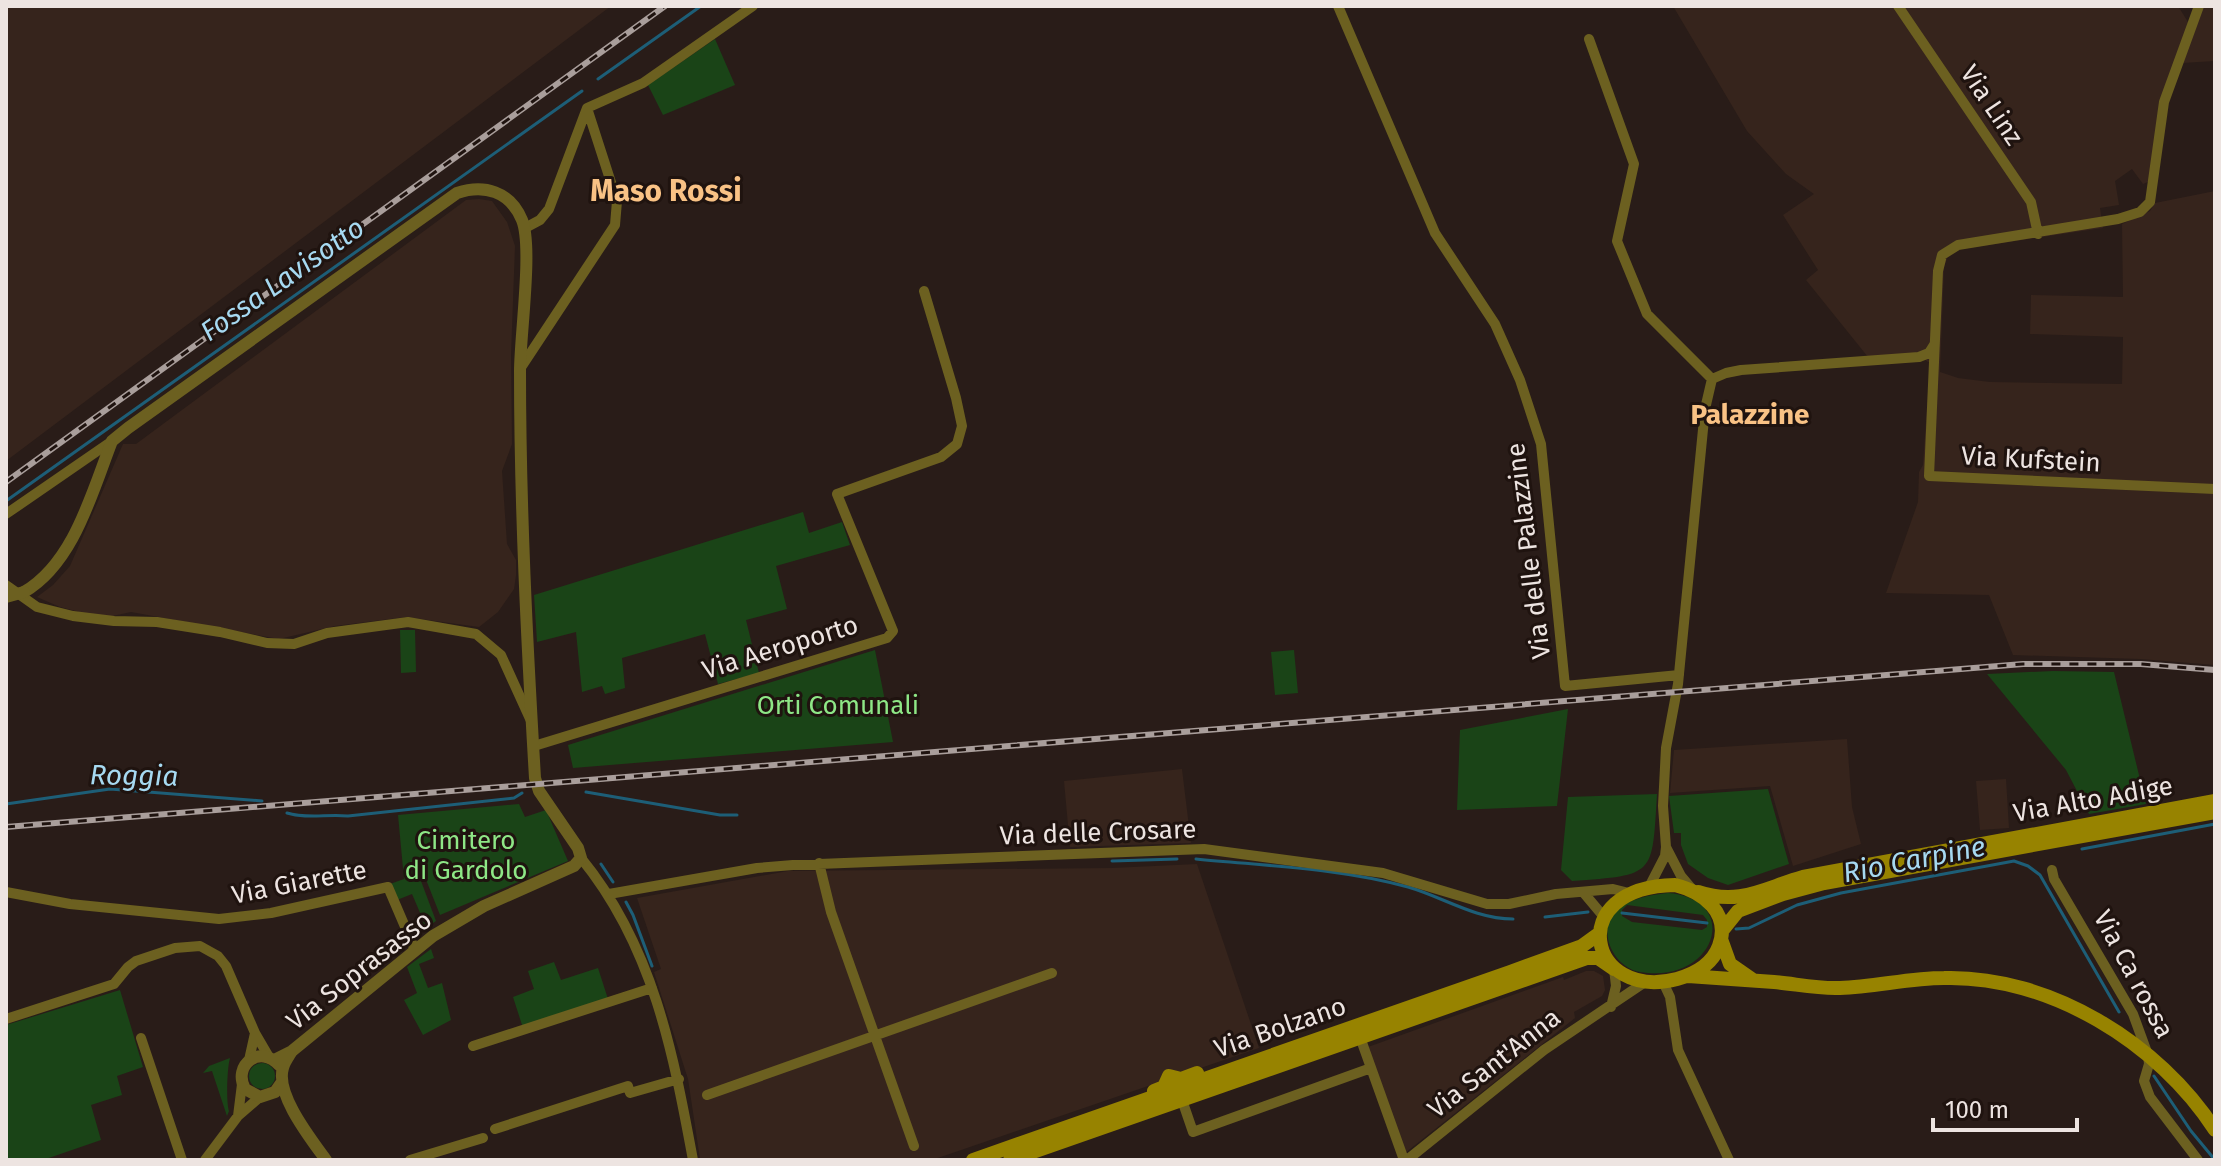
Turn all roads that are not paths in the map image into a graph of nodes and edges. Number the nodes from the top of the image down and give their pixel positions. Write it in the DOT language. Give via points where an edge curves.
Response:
graph roads {
  1 [pos="753,6"];
  2 [pos="1338,6"];
  3 [pos="1898,6"];
  4 [pos="2199,6"];
  5 [pos="1589,39"];
  6 [pos="587,108"];
  7 [pos="525,228"];
  8 [pos="2038,234"];
  9 [pos="924,291"];
  10 [pos="1935,343"];
  11 [pos="520,369"];
  12 [pos="1712,379"];
  13 [pos="112,441"];
  14 [pos="2215,489"];
  15 [pos="6,514"];
  16 [pos="6,585"];
  17 [pos="6,597"];
  18 [pos="1679,675"];
  19 [pos="532,722"];
  20 [pos="534,746"];
  21 [pos="2215,801"];
  22 [pos="2215,812"];
  23 [pos="1666,847"];
  24 [pos="581,858"];
  25 [pos="819,863"];
  26 [pos="2052,870"];
  27 [pos="1649,887"];
  28 [pos="1695,891"];
  29 [pos="6,892"];
  30 [pos="1583,892"];
  31 [pos="1629,893"];
  32 [pos="609,894"];
  33 [pos="1604,917"];
  34 [pos="1600,933"];
  35 [pos="1722,934"];
  36 [pos="415,950"];
  37 [pos="1614,969"];
  38 [pos="1052,973"];
  39 [pos="1684,977"];
  40 [pos="1645,982"];
  41 [pos="1663,982"];
  42 [pos="1757,982"];
  43 [pos="652,988"];
  44 [pos="1534,988"];
  45 [pos="1670,997"];
  46 [pos="1459,1002"];
  47 [pos="1611,1007"];
  48 [pos="6,1019"];
  49 [pos="255,1033"];
  50 [pos="875,1036"];
  51 [pos="1360,1037"];
  52 [pos="141,1038"];
  53 [pos="473,1046"];
  54 [pos="2148,1055"];
  55 [pos="249,1060"];
  56 [pos="276,1067"];
  57 [pos="1371,1068"];
  58 [pos="679,1079"];
  59 [pos="242,1084"];
  60 [pos="707,1095"];
  61 [pos="266,1096"];
  62 [pos="1182,1100"];
  63 [pos="290,1107"];
  64 [pos="238,1116"];
  65 [pos="495,1129"];
  66 [pos="2215,1130"];
  67 [pos="483,1138"];
  68 [pos="914,1146"];
  69 [pos="182,1160"];
  70 [pos="205,1160"];
  71 [pos="326,1160"];
  72 [pos="410,1160"];
  73 [pos="693,1160"];
  74 [pos="973,1160"];
  75 [pos="1010,1160"];
  76 [pos="1406,1160"];
  77 [pos="1729,1160"];
  78 [pos="2198,1160"];
  1 -- 6 [label="street" via="643,83"];
  2 -- 18 [label="street, Via delle Palazzine" via="1435,233 1495,324 1520,380 1541,444 1565,686"];
  3 -- 8 [label="street, Via Linz" via="2031,202"];
  4 -- 8 [label="street" via="2164,102 2150,202 2140,212 2118,219"];
  5 -- 12 [label="street" via="1634,164 1617,241 1647,314"];
  6 -- 7 [label="street" via="549,209"];
  6 -- 11 [label="street" via="617,201 615,225"];
  7 -- 11 [label="street"];
  7 -- 13 [label="street" via="513,205 496,191 457,193"];
  8 -- 10 [label="street" via="1958,245 1942,255"];
  9 -- 20 [label="street, Via Aeroporto" via="959,412 957,444 941,457 837,494 893,631 887,638"];
  10 -- 12 [label="street" via="1919,357 1741,370"];
  10 -- 14 [label="street, Via Kufstein" via="1929,476"];
  11 -- 19 [label="street"];
  12 -- 18 [label="street"];
  13 -- 15 [label="street"];
  13 -- 17 [label="street, bridge" via="65,555 41,583"];
  16 -- 19 [label="street" via="37,607 73,616 157,622 267,643 294,644 327,633 408,622 476,634 501,655"];
  18 -- 23 [label="street" via="1665,762"];
  19 -- 20 [label="street"];
  20 -- 24 [label="street" via="536,785"];
  21 -- 28 [label="main road, Via Alto Adige" via="1834,870 1743,898"];
  22 -- 35 [label="main road, Via Alto Adige" via="1824,883 1738,911"];
  23 -- 27 [label="street"];
  23 -- 28 [label="street"];
  24 -- 32 [label="street"];
  24 -- 36 [label="street, Via Soprasasso" via="574,866 484,906"];
  25 -- 30 [label="street, Via delle Crosare" via="1204,849 1383,873 1487,904"];
  25 -- 32 [label="street, Via delle Crosare" via="757,868"];
  25 -- 50 [label="street"];
  26 -- 54 [label="street, Via Ca rossa" via="2133,1014"];
  27 -- 28 [label="main road" via="1675,885"];
  27 -- 31 [label="main road"];
  28 -- 35 [label="main road" via="1716,910"];
  29 -- 36 [label="street, Via Giarette" via="219,919 283,911 388,887"];
  30 -- 31 [label="street, Via delle Crosare"];
  30 -- 33 [label="street"];
  31 -- 33 [label="main road"];
  32 -- 43 [label="street"];
  33 -- 34 [label="main road"];
  34 -- 37 [label="main road"];
  34 -- 74 [label="main road, Via Bolzano" via="1582,946 1271,1057 1245,1058 1181,1079 1169,1076 1164,1087 1100,1110 1092,1118"];
  35 -- 39 [label="main road" via="1713,958"];
  35 -- 42 [label="main road" via="1730,964"];
  36 -- 56 [label="street, Via Soprasasso"];
  37 -- 40 [label="main road"];
  37 -- 46 [label="main road, Via Bolzano" via="1598,958 1587,958"];
  37 -- 47 [label="street"];
  38 -- 50 [label="street"];
  39 -- 41 [label="main road"];
  39 -- 42 [label="main road"];
  39 -- 45 [label="street"];
  40 -- 41 [label="main road"];
  40 -- 47 [label="street, Via Sant'Anna"];
  41 -- 45 [label="street"];
  42 -- 54 [label="main road" via="1841,988 1943,978 2000,983 2061,1003"];
  43 -- 53 [label="street"];
  43 -- 58 [label="street"];
  44 -- 46 [label="main road" via="1478,1004"];
  45 -- 77 [label="street" via="1678,1050"];
  46 -- 51 [label="main road, Via Bolzano"];
  47 -- 76 [label="street, Via Sant'Anna" via="1544,1050"];
  48 -- 49 [label="street" via="114,984 136,961 200,946 226,966"];
  49 -- 55 [label="street"];
  49 -- 56 [label="street"];
  50 -- 60 [label="street"];
  50 -- 68 [label="street"];
  51 -- 57 [label="street, Via Sant'Anna"];
  51 -- 62 [label="main road, Via Bolzano"];
  52 -- 69 [label="street"];
  54 -- 66 [label="main road, Via Ca rossa" via="2190,1096"];
  54 -- 78 [label="street" via="2144,1081 2150,1097"];
  55 -- 56 [label="street, Via Soprasasso" via="255,1056"];
  55 -- 59 [label="street" via="241,1071"];
  56 -- 61 [label="street, Via Soprasasso"];
  56 -- 63 [label="street"];
  57 -- 62 [label="street" via="1193,1132"];
  57 -- 76 [label="street, Via Sant'Anna"];
  58 -- 65 [label="street" via="630,1093 628,1086"];
  58 -- 73 [label="street"];
  59 -- 61 [label="street" via="250,1093"];
  59 -- 64 [label="street"];
  61 -- 63 [label="street"];
  61 -- 64 [label="street"];
  62 -- 75 [label="main road, Via Bolzano"];
  63 -- 71 [label="street"];
  64 -- 70 [label="street"];
  67 -- 72 [label="street"];
}
